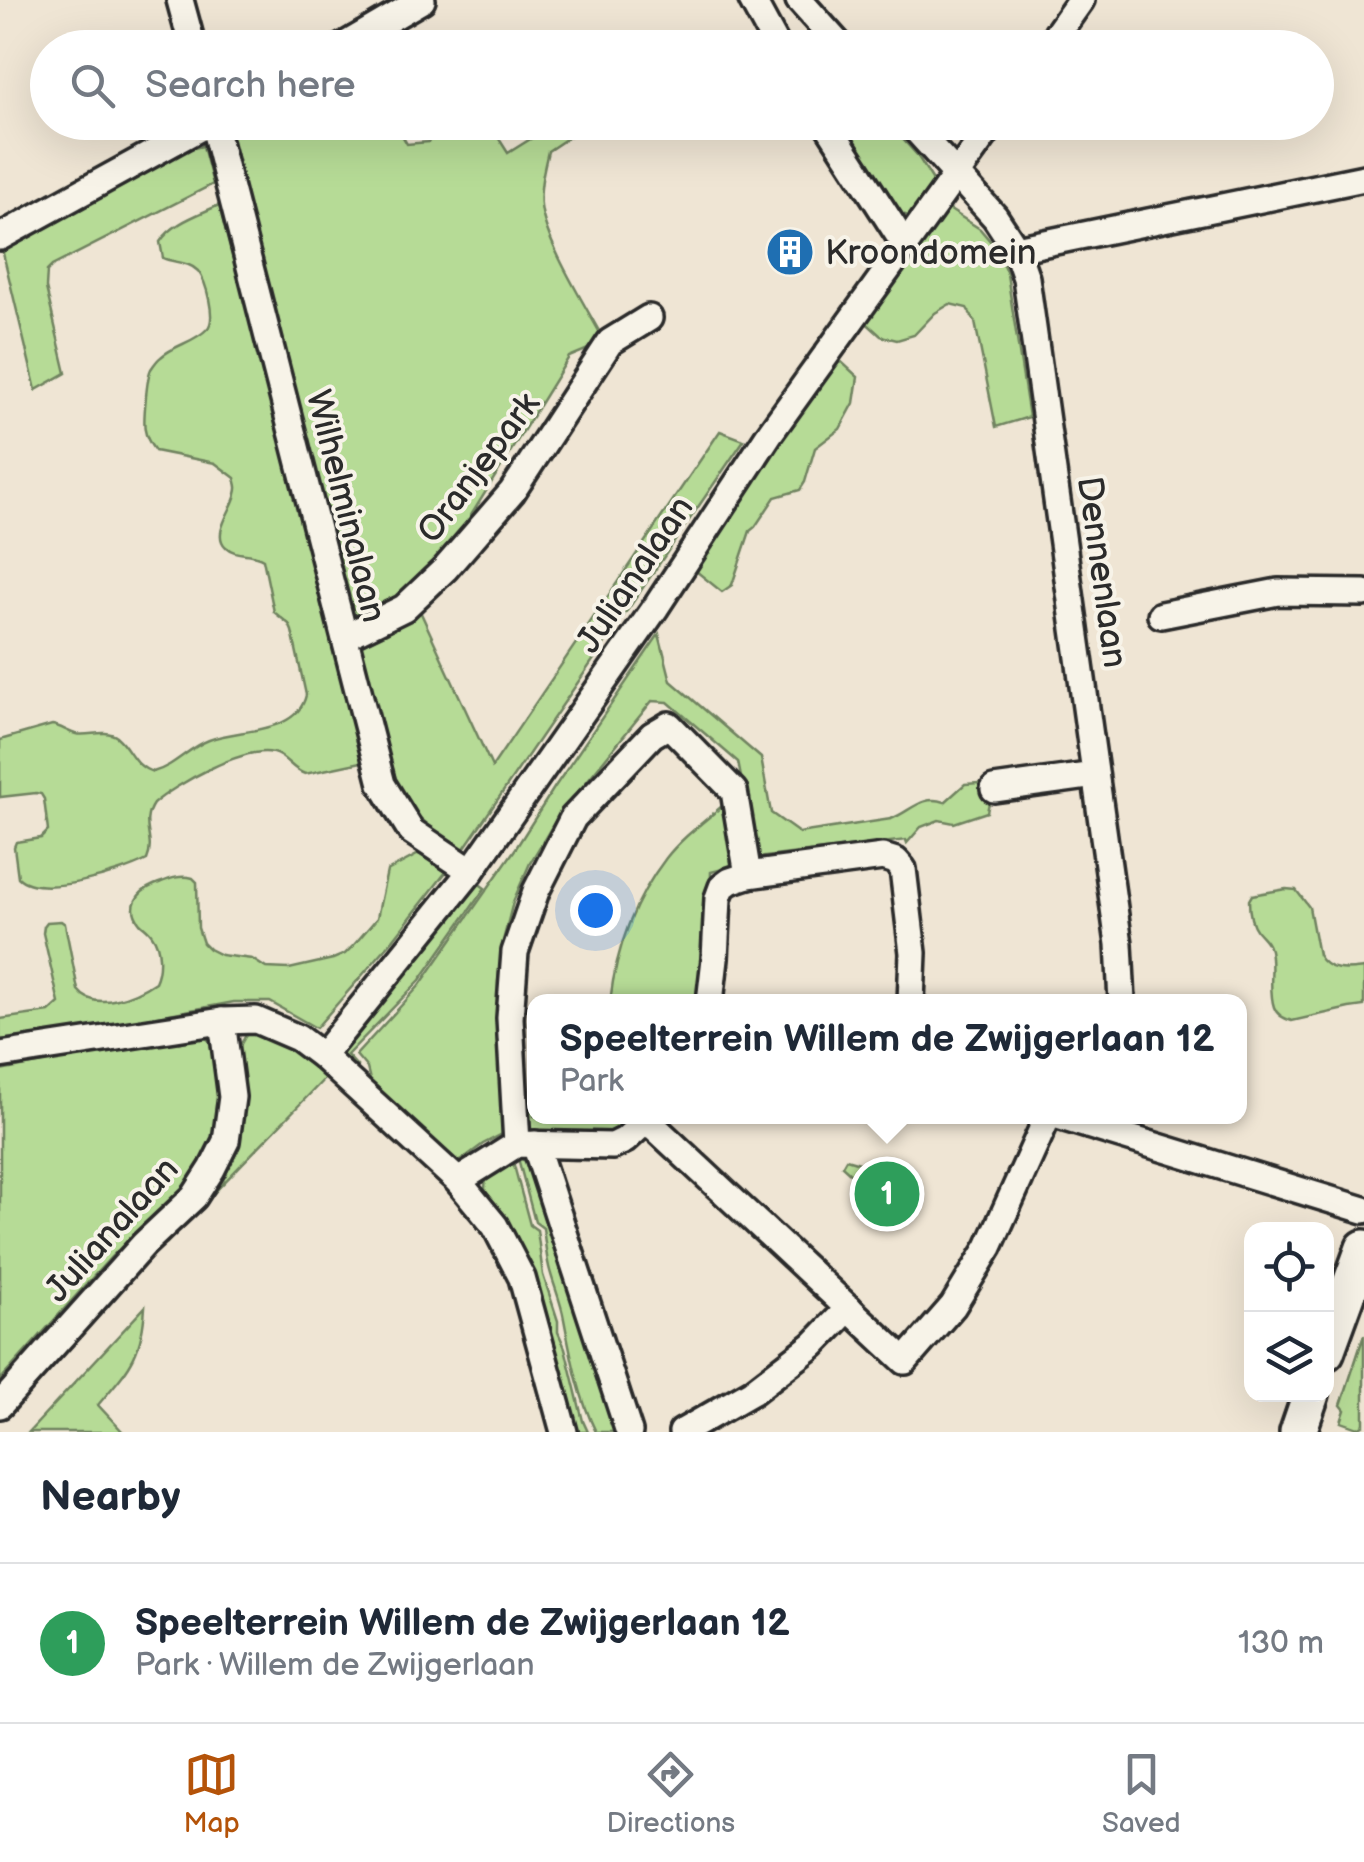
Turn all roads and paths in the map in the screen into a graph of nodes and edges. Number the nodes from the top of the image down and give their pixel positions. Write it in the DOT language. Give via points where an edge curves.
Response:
graph roads {
  1 [pos="180,0"];
  2 [pos="422,0"];
  3 [pos="752,0"];
  4 [pos="799,0"];
  5 [pos="1081,0"];
  6 [pos="188,30"];
  7 [pos="371,30"];
  8 [pos="768,30"];
  9 [pos="826,30"];
  10 [pos="1060,30"];
  11 [pos="178,140"];
  12 [pos="216,140"];
  13 [pos="838,140"];
  14 [pos="925,140"];
  15 [pos="981,140"];
  16 [pos="956,175"];
  17 [pos="1364,178"];
  18 [pos="0,237"];
  19 [pos="905,245"];
  20 [pos="1016,249"];
  21 [pos="649,318"];
  22 [pos="1364,593"];
  23 [pos="1161,616"];
  24 [pos="344,637"];
  25 [pos="1095,774"];
  26 [pos="994,789"];
  27 [pos="471,871"];
  28 [pos="748,876"];
  29 [pos="711,994"];
  30 [pos="910,994"];
  31 [pos="1122,994"];
  32 [pos="222,1021"];
  33 [pos="0,1056"];
  34 [pos="322,1056"];
  35 [pos="643,1124"];
  36 [pos="654,1124"];
  37 [pos="1044,1124"];
  38 [pos="1113,1125"];
  39 [pos="526,1144"];
  40 [pos="458,1182"];
  41 [pos="1364,1210"];
  42 [pos="1364,1248"];
  43 [pos="849,1308"];
  44 [pos="1334,1330"];
  45 [pos="1309,1402"];
  46 [pos="0,1405"];
  47 [pos="564,1432"];
  48 [pos="628,1432"];
  49 [pos="682,1432"];
  50 [pos="1298,1432"];
  1 -- 6 [label="street"];
  2 -- 7 [label="street"];
  3 -- 8 [label="street"];
  4 -- 9 [label="street"];
  5 -- 10 [label="street"];
  11 -- 18 [label="street"];
  12 -- 24 [label="street, Wilhelminalaan"];
  13 -- 19 [label="street"];
  14 -- 16 [label="street, Dennenlaan"];
  15 -- 16 [label="street, Julianalaan"];
  16 -- 19 [label="street, Julianalaan"];
  16 -- 20 [label="street, Dennenlaan"];
  17 -- 20 [label="street"];
  19 -- 27 [label="street, Julianalaan"];
  20 -- 25 [label="street, Dennenlaan" via="1026,278"];
  21 -- 24 [label="street, Oranjepark" via="610,342 512,492 445,570 404,608"];
  22 -- 23 [label="street" via="1278,592"];
  24 -- 27 [label="street, Wilhelminalaan" via="382,784 411,831"];
  25 -- 26 [label="street"];
  25 -- 31 [label="street, Dennenlaan"];
  27 -- 34 [label="street, Julianalaan"];
  28 -- 29 [label="street" via="730,881 718,898"];
  28 -- 30 [label="street" via="882,857 896,861 903,869"];
  28 -- 39 [label="street" via="734,791 669,725 573,818 515,952 510,1018"];
  32 -- 33 [label="street"];
  32 -- 34 [label="street" via="256,1020"];
  32 -- 46 [label="street, Julianalaan" via="232,1097 226,1141 212,1169 194,1197"];
  34 -- 40 [label="street"];
  35 -- 39 [label="street" via="613,1146"];
  36 -- 43 [label="street"];
  37 -- 43 [label="street" via="989,1247 953,1306 905,1361"];
  38 -- 41 [label="street"];
  39 -- 40 [label="street"];
  39 -- 48 [label="street"];
  40 -- 47 [label="street" via="495,1226 522,1278"];
  42 -- 44 [label="main road"];
  43 -- 49 [label="street" via="752,1392"];
  45 -- 50 [label="main road"];
}
